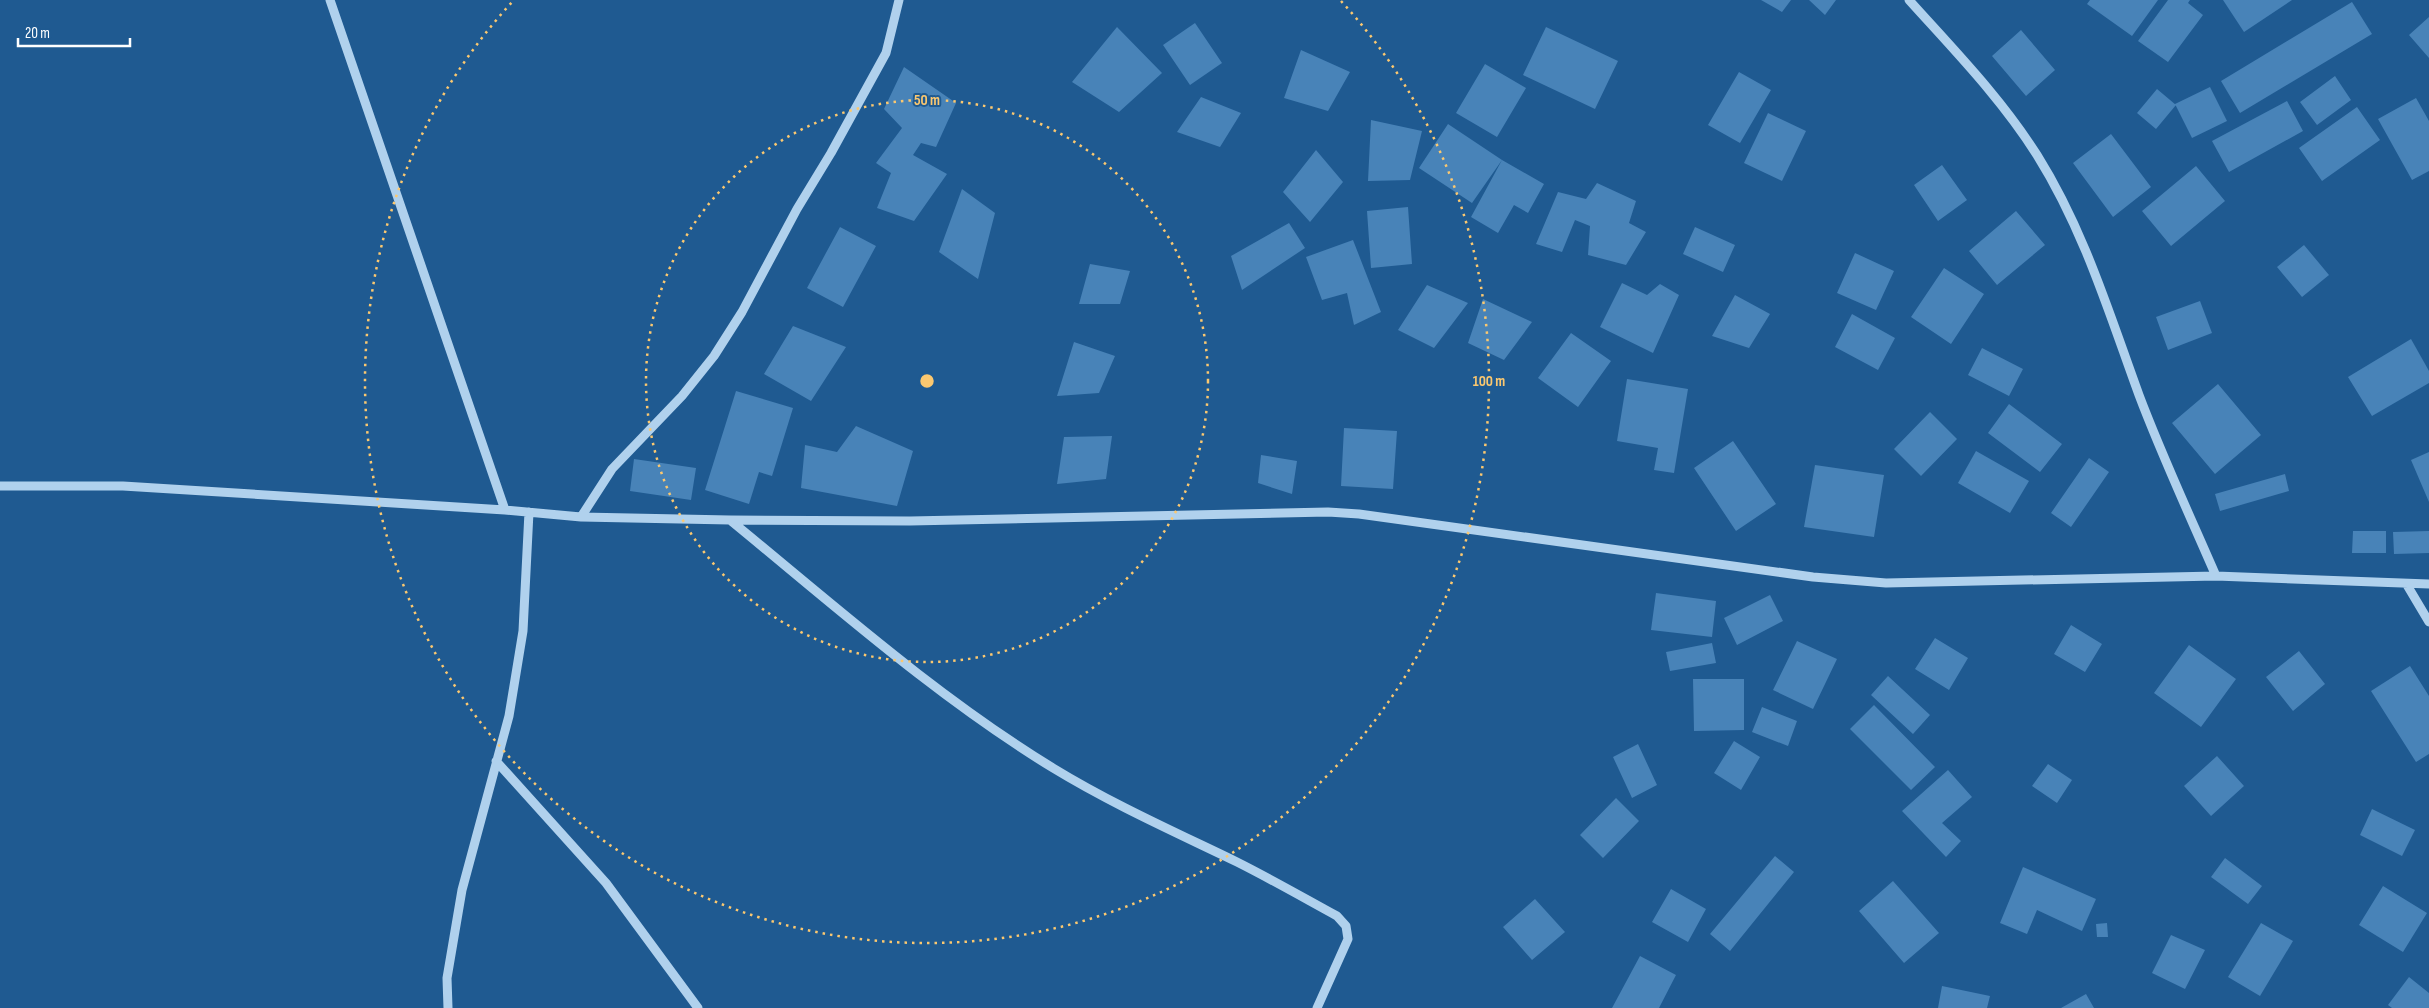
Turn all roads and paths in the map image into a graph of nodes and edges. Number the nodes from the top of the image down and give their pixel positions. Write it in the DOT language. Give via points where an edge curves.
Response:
graph roads {
  1 [pos="330,0"];
  2 [pos="899,0"];
  3 [pos="1909,0"];
  4 [pos="0,486"];
  5 [pos="505,510"];
  6 [pos="528,512"];
  7 [pos="581,517"];
  8 [pos="730,520"];
  9 [pos="2216,576"];
  10 [pos="2429,584"];
  11 [pos="2407,585"];
  12 [pos="2429,622"];
  13 [pos="496,761"];
  14 [pos="448,1008"];
  15 [pos="698,1008"];
  16 [pos="1317,1008"];
  1 -- 5 [label="street"];
  2 -- 7 [label="street" via="886,53 742,312 714,356 682,396 612,469"];
  3 -- 9 [label="street" via="1999,100 2037,155 2076,227 2097,275 2140,397"];
  4 -- 5 [label="street" via="123,486"];
  5 -- 6 [label="street"];
  6 -- 7 [label="street"];
  6 -- 13 [label="street" via="523,631 510,716"];
  7 -- 8 [label="street"];
  8 -- 9 [label="street" via="910,521 1328,512 1813,577 1886,583"];
  8 -- 16 [label="street" via="983,723 1115,804 1240,863 1337,916 1346,926 1348,940"];
  9 -- 11 [label="street"];
  10 -- 11 [label="street"];
  11 -- 12 [label="street"];
  13 -- 14 [label="street" via="462,890 447,978"];
  13 -- 15 [label="street" via="606,883"];
}
